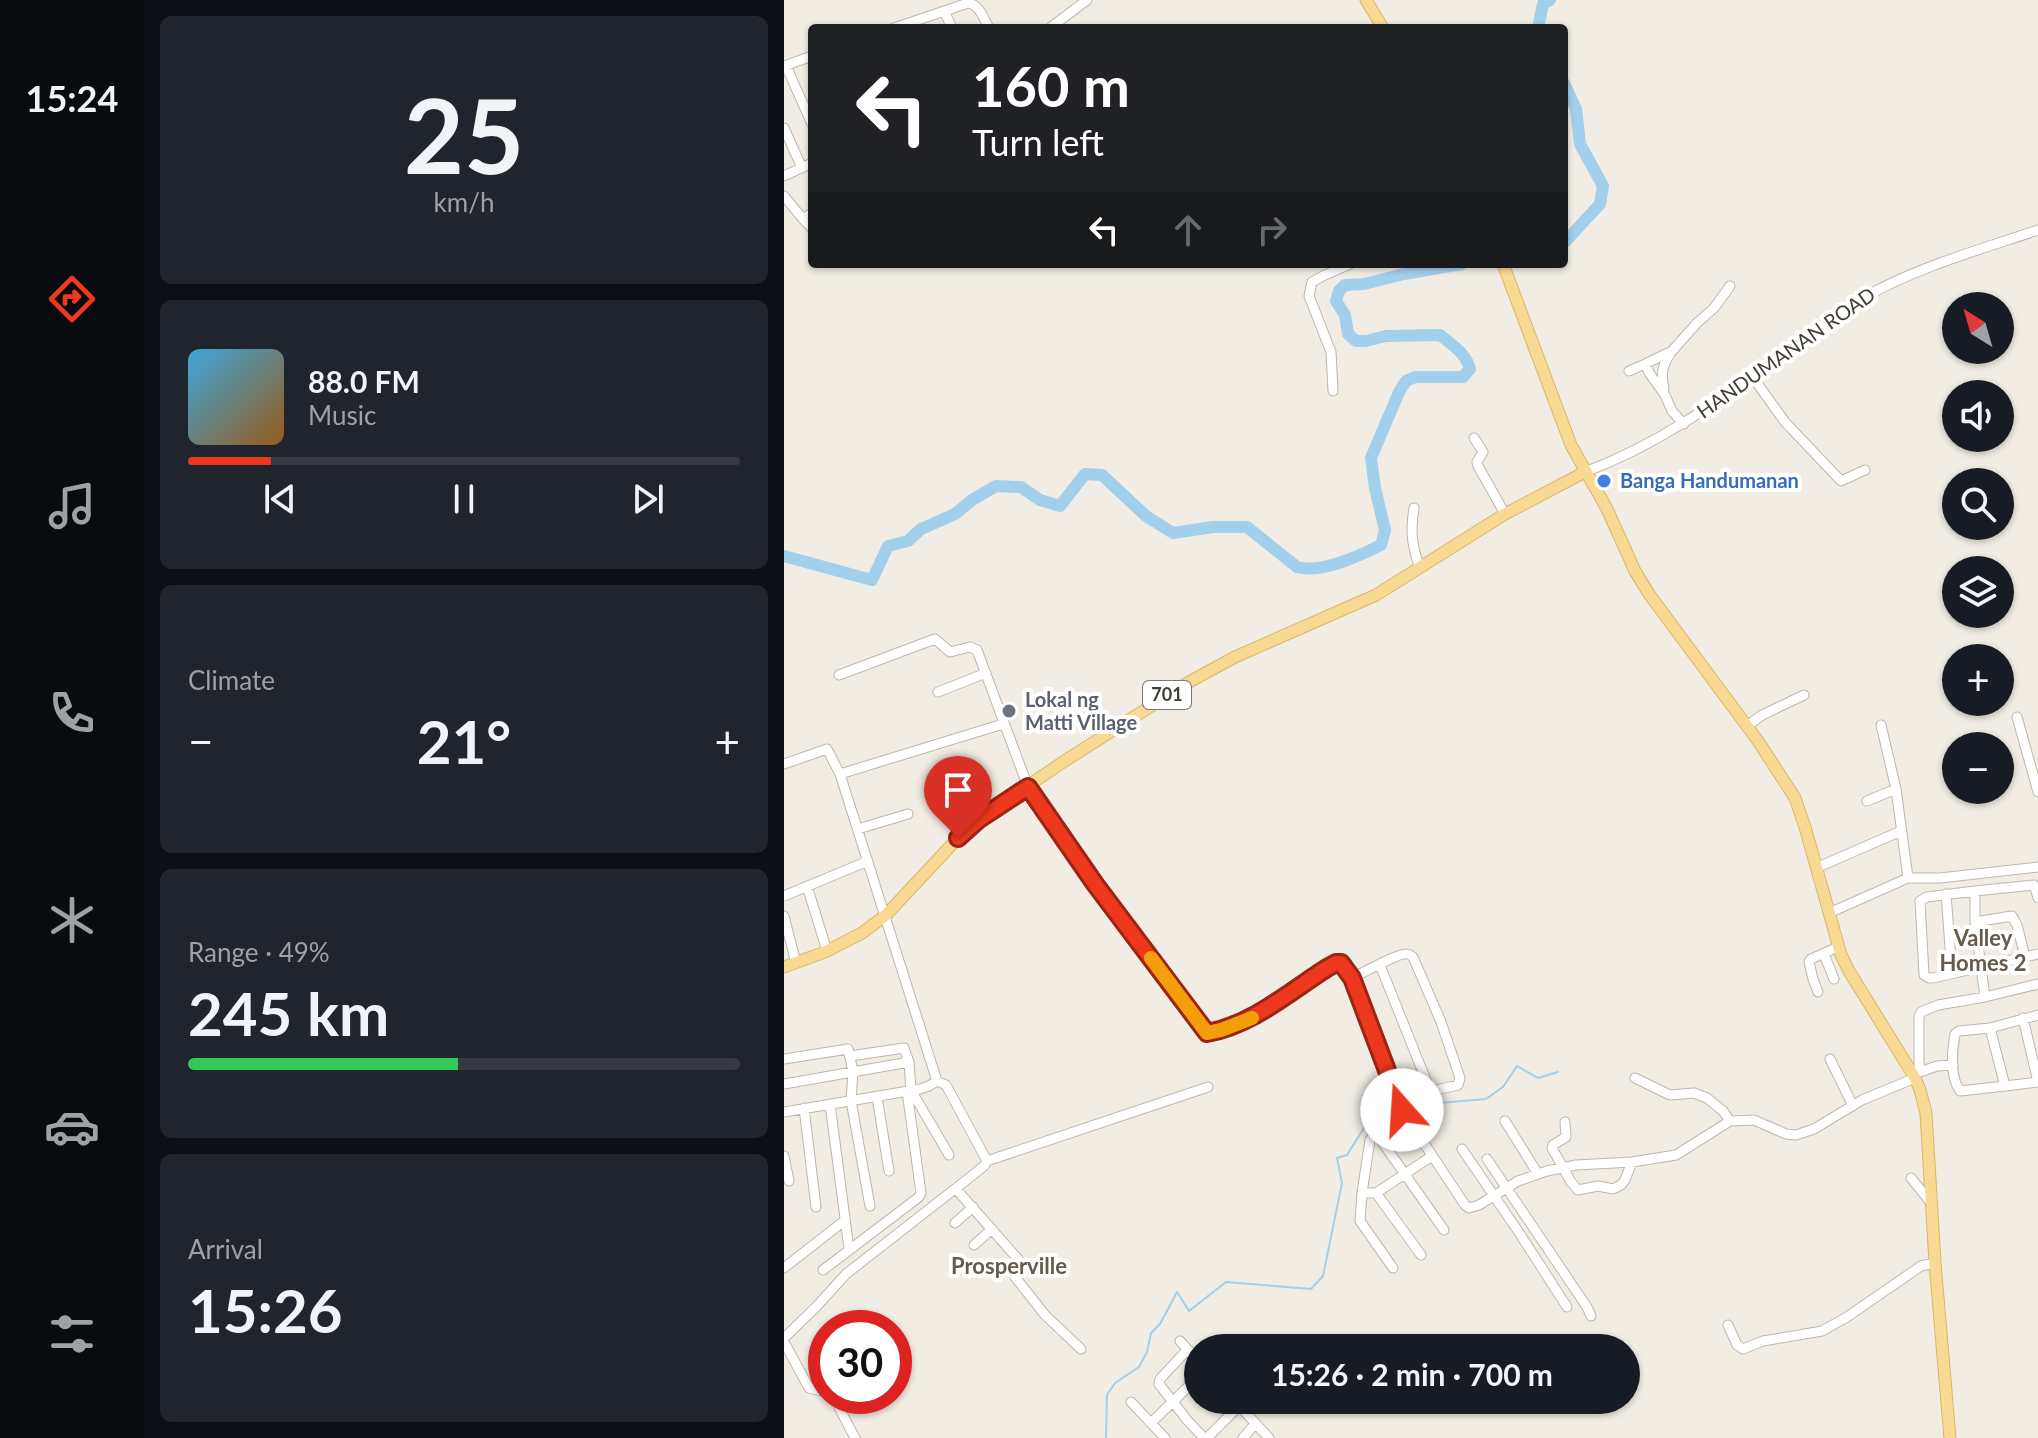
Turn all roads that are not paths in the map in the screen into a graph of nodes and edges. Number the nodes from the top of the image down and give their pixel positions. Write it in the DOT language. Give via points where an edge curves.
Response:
graph roads {
  1 [pos="1087,0"];
  2 [pos="1366,0"];
  3 [pos="944,11"];
  4 [pos="917,24"];
  5 [pos="950,24"];
  6 [pos="986,24"];
  7 [pos="1055,24"];
  8 [pos="1381,24"];
  9 [pos="808,57"];
  10 [pos="785,66"];
  11 [pos="808,115"];
  12 [pos="784,128"];
  13 [pos="807,166"];
  14 [pos="784,176"];
  15 [pos="784,196"];
  16 [pos="808,216"];
  17 [pos="2038,230"];
  18 [pos="1342,268"];
  19 [pos="1504,268"];
  20 [pos="1730,286"];
  21 [pos="1672,351"];
  22 [pos="1645,364"];
  23 [pos="1629,371"];
  24 [pos="1752,376"];
  25 [pos="1333,391"];
  26 [pos="1665,395"];
  27 [pos="1684,424"];
  28 [pos="1474,438"];
  29 [pos="1865,470"];
  30 [pos="1585,472"];
  31 [pos="1414,508"];
  32 [pos="1505,514"];
  33 [pos="1420,568"];
  34 [pos="986,673"];
  35 [pos="839,675"];
  36 [pos="938,692"];
  37 [pos="1804,695"];
  38 [pos="2017,717"];
  39 [pos="1003,724"];
  40 [pos="1881,725"];
  41 [pos="1747,726"];
  42 [pos="784,764"];
  43 [pos="840,774"];
  44 [pos="1028,787"];
  45 [pos="1896,789"];
  46 [pos="2038,792"];
  47 [pos="1867,801"];
  48 [pos="908,814"];
  49 [pos="858,829"];
  50 [pos="1901,831"];
  51 [pos="868,861"];
  52 [pos="2038,867"];
  53 [pos="1816,868"];
  54 [pos="1908,878"];
  55 [pos="807,886"];
  56 [pos="1975,891"];
  57 [pos="1946,894"];
  58 [pos="784,896"];
  59 [pos="2038,898"];
  60 [pos="1829,913"];
  61 [pos="886,915"];
  62 [pos="784,916"];
  63 [pos="1975,922"];
  64 [pos="1838,947"];
  65 [pos="827,951"];
  66 [pos="1824,954"];
  67 [pos="2038,954"];
  68 [pos="2025,957"];
  69 [pos="790,965"];
  70 [pos="1380,965"];
  71 [pos="1980,968"];
  72 [pos="1952,973"];
  73 [pos="1352,978"];
  74 [pos="1834,979"];
  75 [pos="2038,984"];
  76 [pos="1818,992"];
  77 [pos="1985,997"];
  78 [pos="2038,1015"];
  79 [pos="2023,1018"];
  80 [pos="1990,1028"];
  81 [pos="850,1056"];
  82 [pos="784,1059"];
  83 [pos="1830,1059"];
  84 [pos="909,1062"];
  85 [pos="1953,1065"];
  86 [pos="853,1071"];
  87 [pos="1915,1075"];
  88 [pos="1635,1078"];
  89 [pos="937,1081"];
  90 [pos="2038,1082"];
  91 [pos="784,1084"];
  92 [pos="2005,1086"];
  93 [pos="1208,1087"];
  94 [pos="1395,1089"];
  95 [pos="909,1090"];
  96 [pos="1430,1090"];
  97 [pos="877,1097"];
  98 [pos="851,1101"];
  99 [pos="830,1104"];
  100 [pos="1853,1106"];
  101 [pos="804,1108"];
  102 [pos="1402,1108"];
  103 [pos="784,1112"];
  104 [pos="924,1114"];
  105 [pos="911,1117"];
  106 [pos="1505,1121"];
  107 [pos="1730,1121"];
  108 [pos="1565,1122"];
  109 [pos="1376,1133"];
  110 [pos="1462,1149"];
  111 [pos="949,1155"];
  112 [pos="784,1156"];
  113 [pos="1432,1156"];
  114 [pos="1487,1159"];
  115 [pos="987,1161"];
  116 [pos="1632,1162"];
  117 [pos="1563,1168"];
  118 [pos="889,1171"];
  119 [pos="1406,1173"];
  120 [pos="1538,1174"];
  121 [pos="1911,1178"];
  122 [pos="789,1181"];
  123 [pos="1507,1188"];
  124 [pos="956,1189"];
  125 [pos="1362,1193"];
  126 [pos="1376,1193"];
  127 [pos="1494,1196"];
  128 [pos="1932,1204"];
  129 [pos="870,1206"];
  130 [pos="816,1207"];
  131 [pos="973,1207"];
  132 [pos="844,1221"];
  133 [pos="955,1223"];
  134 [pos="992,1229"];
  135 [pos="1444,1230"];
  136 [pos="974,1245"];
  137 [pos="849,1249"];
  138 [pos="1421,1255"];
  139 [pos="1935,1263"];
  140 [pos="784,1268"];
  141 [pos="1393,1268"];
  142 [pos="823,1270"];
  143 [pos="1567,1307"];
  144 [pos="1591,1316"];
  145 [pos="1728,1325"];
  146 [pos="784,1340"];
  147 [pos="1180,1341"];
  148 [pos="1184,1346"];
  149 [pos="1081,1349"];
  150 [pos="1184,1353"];
  151 [pos="808,1386"];
  152 [pos="1184,1391"];
  153 [pos="1131,1402"];
  154 [pos="1173,1402"];
  155 [pos="842,1414"];
  156 [pos="1227,1414"];
  157 [pos="1246,1414"];
  158 [pos="1151,1423"];
  159 [pos="1255,1424"];
  160 [pos="855,1438"];
  161 [pos="1165,1438"];
  162 [pos="1206,1438"];
  163 [pos="1243,1438"];
  164 [pos="1269,1438"];
  165 [pos="1950,1438"];
  1 -- 7 [label="street"];
  2 -- 8 [label="main road"];
  3 -- 4 [label="street"];
  3 -- 5 [label="street"];
  3 -- 6 [label="street" via="972,3"];
  9 -- 10 [label="street"];
  10 -- 11 [label="street"];
  12 -- 13 [label="street"];
  13 -- 14 [label="street"];
  15 -- 16 [label="street"];
  17 -- 24 [label="street, HANDUMANAN ROAD" via="1881,288"];
  18 -- 25 [label="street" via="1312,282 1309,296 1331,352"];
  19 -- 30 [label="main road"];
  20 -- 21 [label="street"];
  21 -- 22 [label="street"];
  21 -- 26 [label="street" via="1661,377"];
  22 -- 23 [label="street"];
  22 -- 26 [label="street"];
  24 -- 27 [label="street, HANDUMANAN ROAD"];
  24 -- 29 [label="street" via="1785,422 1841,481"];
  26 -- 27 [label="street"];
  27 -- 30 [label="street, HANDUMANAN ROAD"];
  28 -- 32 [label="street" via="1483,452 1478,466"];
  30 -- 32 [label="main road, 701"];
  30 -- 41 [label="main road" via="1649,594"];
  31 -- 33 [label="street" via="1412,548"];
  32 -- 33 [label="main road, 701"];
  33 -- 44 [label="main road, 701" via="1376,595 1189,682"];
  34 -- 35 [label="street" via="974,647 950,652 935,639"];
  34 -- 36 [label="street"];
  34 -- 39 [label="street"];
  37 -- 41 [label="street"];
  38 -- 46 [label="street"];
  39 -- 43 [label="street"];
  39 -- 44 [label="street"];
  40 -- 45 [label="street"];
  41 -- 53 [label="main road" via="1792,794"];
  42 -- 43 [label="street" via="827,749"];
  43 -- 49 [label="street"];
  44 -- 61 [label="main road, 701" via="958,838"];
  44 -- 73 [label="street" via="1207,1033 1253,1017 1336,963"];
  45 -- 47 [label="street"];
  45 -- 50 [label="street"];
  48 -- 49 [label="street"];
  49 -- 51 [label="street"];
  50 -- 53 [label="street"];
  50 -- 54 [label="street"];
  51 -- 55 [label="street"];
  51 -- 61 [label="street"];
  52 -- 54 [label="street"];
  53 -- 60 [label="main road"];
  54 -- 60 [label="street"];
  55 -- 58 [label="street"];
  55 -- 65 [label="street"];
  56 -- 57 [label="street"];
  56 -- 59 [label="street" via="2034,885"];
  56 -- 63 [label="street"];
  57 -- 72 [label="street"];
  57 -- 72 [label="street" via="1920,901 1924,975"];
  60 -- 64 [label="main road"];
  61 -- 65 [label="main road, 701"];
  61 -- 89 [label="street"];
  62 -- 69 [label="street"];
  63 -- 68 [label="street" via="2012,916"];
  63 -- 71 [label="street"];
  64 -- 66 [label="street"];
  64 -- 87 [label="main road"];
  65 -- 69 [label="main road, 701"];
  66 -- 74 [label="street"];
  66 -- 76 [label="street" via="1809,962"];
  67 -- 68 [label="street"];
  68 -- 71 [label="street"];
  70 -- 73 [label="street"];
  70 -- 96 [label="street"];
  70 -- 96 [label="street" via="1403,954 1413,957 1441,1022 1460,1078 1458,1085"];
  71 -- 72 [label="street"];
  71 -- 77 [label="street"];
  73 -- 94 [label="street"];
  75 -- 77 [label="street"];
  77 -- 87 [label="street" via="1921,1012"];
  78 -- 79 [label="street"];
  79 -- 80 [label="street"];
  79 -- 90 [label="street"];
  80 -- 85 [label="street" via="1955,1034"];
  80 -- 92 [label="street"];
  81 -- 82 [label="street" via="846,1048"];
  81 -- 84 [label="street" via="902,1048"];
  81 -- 86 [label="street"];
  83 -- 100 [label="street"];
  84 -- 86 [label="street"];
  84 -- 95 [label="street"];
  85 -- 87 [label="street"];
  85 -- 92 [label="street" via="1960,1091"];
  86 -- 91 [label="street"];
  86 -- 98 [label="street"];
  87 -- 100 [label="street"];
  87 -- 128 [label="main road" via="1926,1113"];
  88 -- 107 [label="street" via="1670,1095 1707,1098"];
  89 -- 95 [label="street"];
  89 -- 115 [label="street" via="946,1085"];
  90 -- 92 [label="street"];
  93 -- 115 [label="street"];
  94 -- 96 [label="street"];
  94 -- 102 [label="street"];
  95 -- 97 [label="street"];
  95 -- 104 [label="street"];
  95 -- 105 [label="street"];
  97 -- 98 [label="street"];
  97 -- 118 [label="street"];
  98 -- 99 [label="street"];
  98 -- 129 [label="street"];
  99 -- 101 [label="street"];
  99 -- 132 [label="street"];
  100 -- 107 [label="street" via="1796,1135 1754,1120"];
  101 -- 103 [label="street"];
  101 -- 130 [label="street"];
  102 -- 109 [label="street"];
  102 -- 113 [label="street"];
  104 -- 105 [label="street"];
  104 -- 111 [label="street"];
  105 -- 137 [label="street" via="921,1193"];
  106 -- 120 [label="street"];
  107 -- 116 [label="street" via="1676,1155"];
  108 -- 117 [label="street" via="1566,1137 1552,1146"];
  109 -- 119 [label="street"];
  109 -- 125 [label="street" via="1367,1151"];
  110 -- 127 [label="street"];
  112 -- 122 [label="street"];
  113 -- 119 [label="street"];
  113 -- 127 [label="street" via="1467,1207"];
  114 -- 123 [label="street"];
  115 -- 124 [label="street"];
  116 -- 117 [label="street"];
  116 -- 117 [label="street" via="1625,1180 1613,1189 1578,1190"];
  117 -- 120 [label="street"];
  119 -- 126 [label="street"];
  119 -- 135 [label="street"];
  120 -- 123 [label="street"];
  121 -- 128 [label="street"];
  123 -- 127 [label="street"];
  123 -- 144 [label="street"];
  124 -- 131 [label="street"];
  124 -- 146 [label="street" via="846,1274"];
  125 -- 126 [label="street"];
  125 -- 141 [label="street" via="1360,1221"];
  126 -- 138 [label="street"];
  127 -- 143 [label="street"];
  128 -- 139 [label="main road"];
  131 -- 133 [label="street"];
  131 -- 134 [label="street"];
  132 -- 137 [label="street"];
  132 -- 140 [label="street"];
  134 -- 136 [label="street"];
  134 -- 149 [label="street" via="1018,1259 1015,1277"];
  137 -- 142 [label="street"];
  139 -- 145 [label="street" via="1921,1266 1815,1333 1743,1349"];
  139 -- 165 [label="main road"];
  146 -- 151 [label="street"];
  147 -- 148 [label="street"];
  150 -- 154 [label="street" via="1159,1381"];
  152 -- 154 [label="street"];
  153 -- 158 [label="street"];
  154 -- 158 [label="street"];
  154 -- 162 [label="street"];
  155 -- 160 [label="street"];
  156 -- 162 [label="street"];
  157 -- 159 [label="street"];
  158 -- 161 [label="street"];
  159 -- 163 [label="street"];
  159 -- 164 [label="street"];
}
